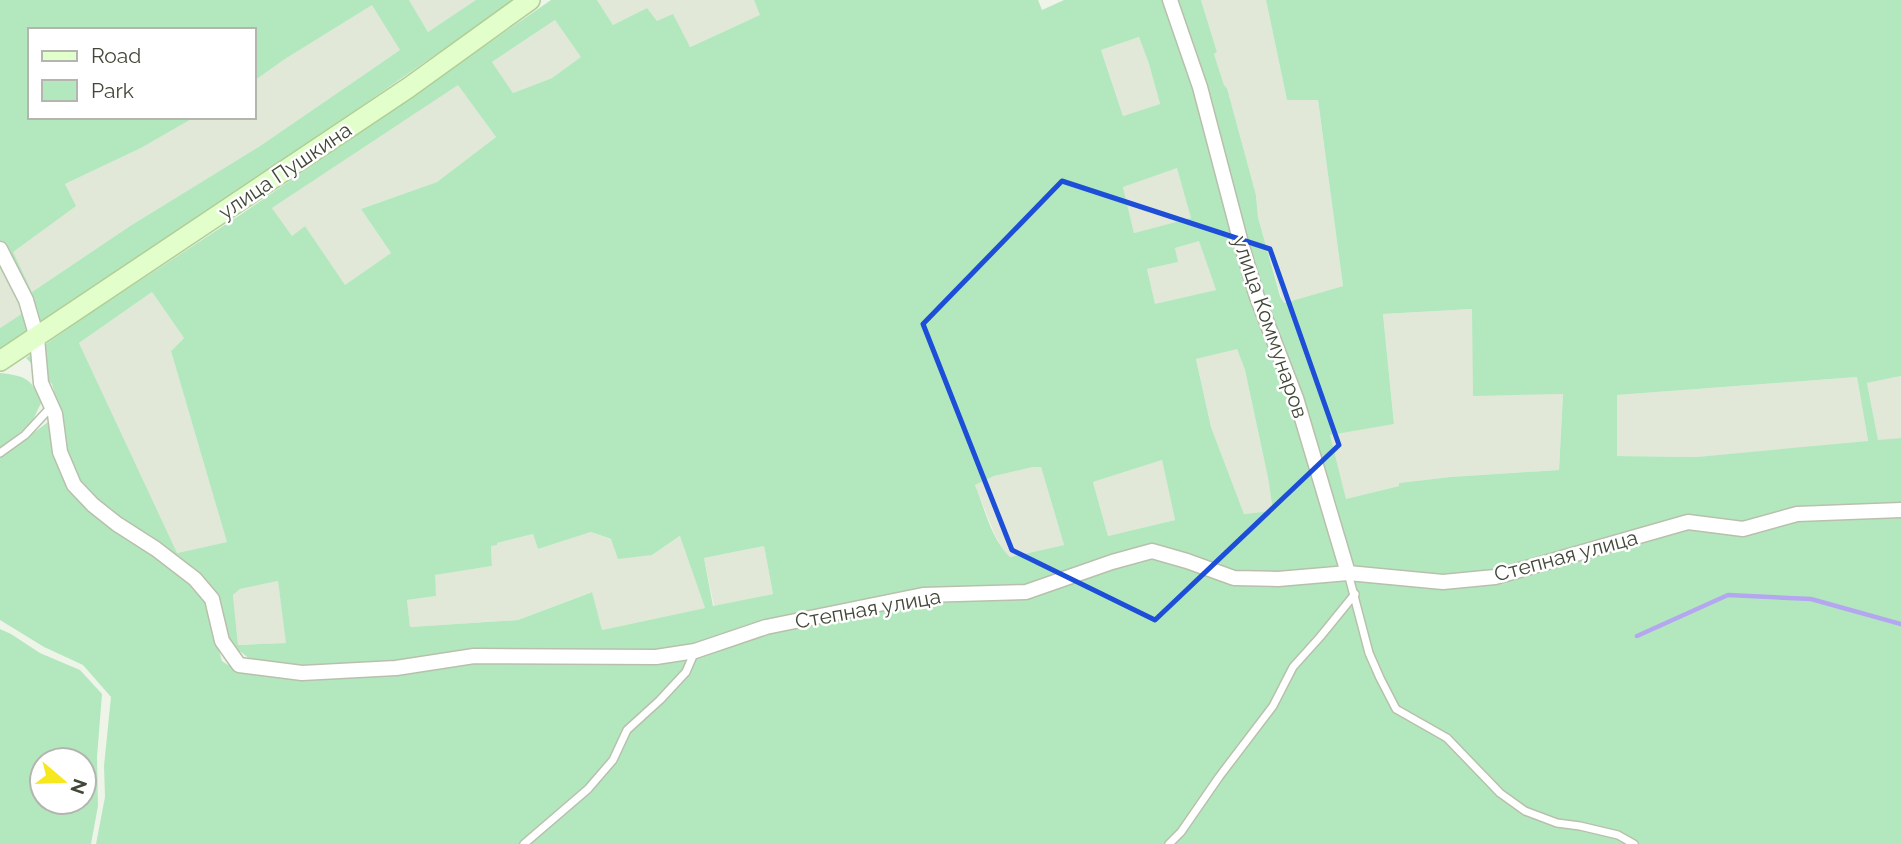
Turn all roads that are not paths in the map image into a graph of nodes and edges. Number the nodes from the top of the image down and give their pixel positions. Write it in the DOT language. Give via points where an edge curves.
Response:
graph roads {
  1 [pos="530,0"];
  2 [pos="1170,0"];
  3 [pos="0,248"];
  4 [pos="37,338"];
  5 [pos="0,361"];
  6 [pos="51,407"];
  7 [pos="0,453"];
  8 [pos="1901,510"];
  9 [pos="1348,573"];
  10 [pos="1355,594"];
  11 [pos="695,651"];
  12 [pos="524,844"];
  13 [pos="1169,844"];
  14 [pos="1634,844"];
  1 -- 4 [label="street, улица Пушкина" via="408,88"];
  2 -- 9 [label="street, улица Коммунаров" via="1200,87 1257,297 1296,398"];
  3 -- 4 [label="street" via="26,300"];
  4 -- 5 [label="street, улица Пушкина"];
  4 -- 6 [label="street" via="41,383"];
  6 -- 7 [label="lane"];
  6 -- 11 [label="street, Степная улица" via="60,452 74,485 101,511 195,579 212,598 222,640 239,665 302,673 396,668 474,656 656,656"];
  8 -- 9 [label="street, Степная улица" via="1797,514 1743,529 1688,522 1495,577 1444,582"];
  9 -- 10 [label="lane"];
  9 -- 11 [label="street, Степная улица" via="1234,578 1152,551 1026,592 923,595 766,627"];
  10 -- 13 [label="lane" via="1293,667 1273,706"];
  10 -- 14 [label="lane" via="1369,653 1396,709 1447,738 1500,793 1525,811 1557,823 1618,835"];
  11 -- 12 [label="lane" via="686,672 627,730 613,760 588,789"];
}
